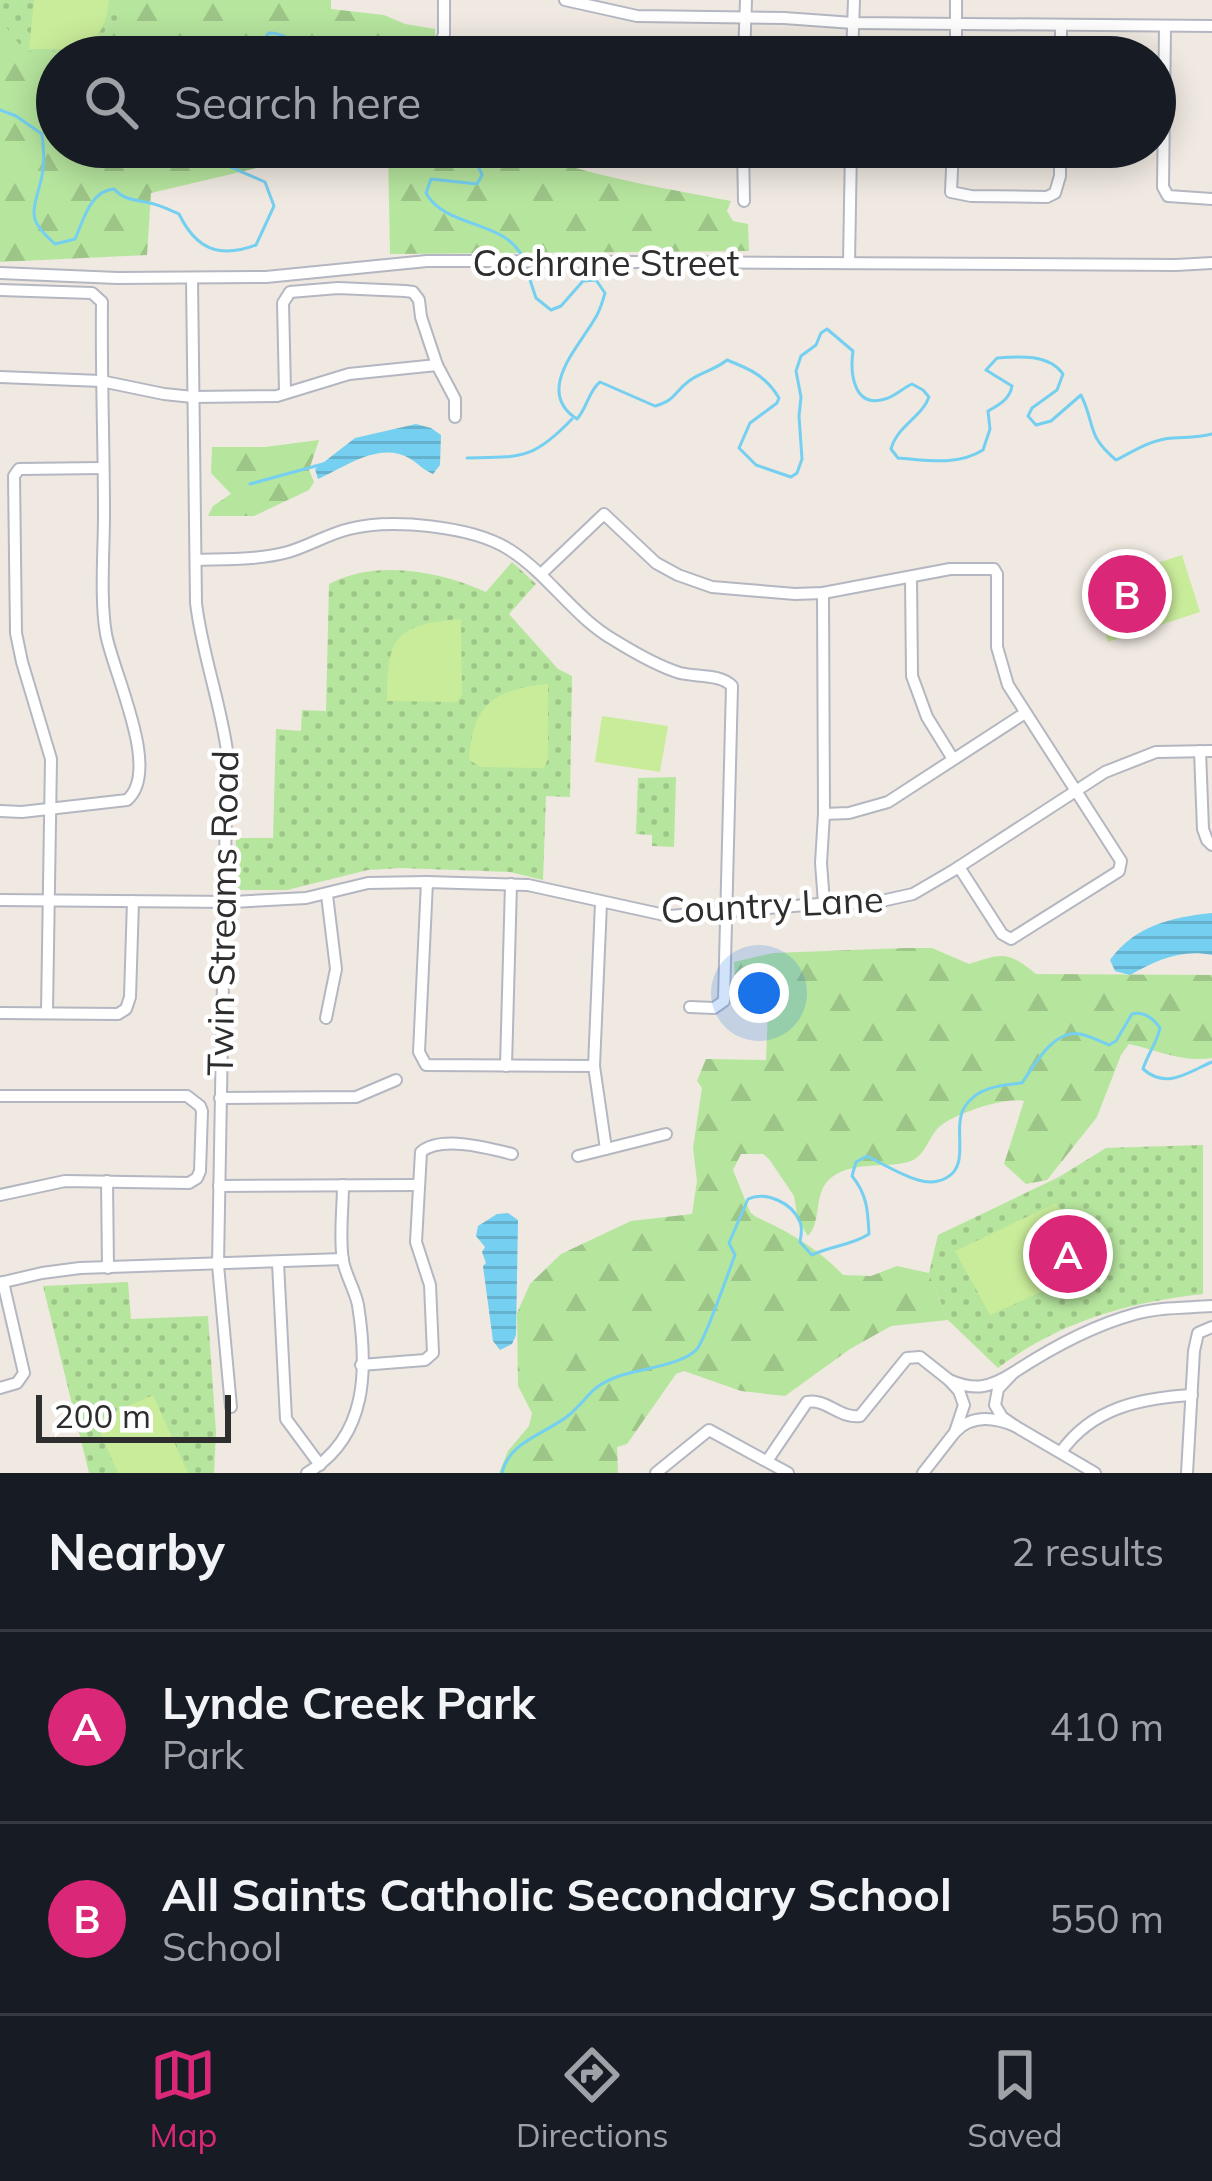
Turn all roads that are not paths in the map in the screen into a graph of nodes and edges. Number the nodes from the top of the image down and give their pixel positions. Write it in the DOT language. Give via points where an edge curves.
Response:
graph roads {
  1 [pos="444,0"];
  2 [pos="565,0"];
  3 [pos="746,0"];
  4 [pos="854,0"];
  5 [pos="956,0"];
  6 [pos="745,17"];
  7 [pos="853,22"];
  8 [pos="957,22"];
  9 [pos="1061,26"];
  10 [pos="1212,26"];
  11 [pos="1165,28"];
  12 [pos="443,36"];
  13 [pos="745,36"];
  14 [pos="853,36"];
  15 [pos="957,36"];
  16 [pos="1061,36"];
  17 [pos="1165,36"];
  18 [pos="743,168"];
  19 [pos="851,168"];
  20 [pos="953,168"];
  21 [pos="1060,168"];
  22 [pos="1163,168"];
  23 [pos="1212,199"];
  24 [pos="744,201"];
  25 [pos="849,263"];
  26 [pos="1212,263"];
  27 [pos="0,273"];
  28 [pos="192,278"];
  29 [pos="0,290"];
  30 [pos="437,365"];
  31 [pos="0,377"];
  32 [pos="100,381"];
  33 [pos="286,391"];
  34 [pos="193,397"];
  35 [pos="455,417"];
  36 [pos="103,468"];
  37 [pos="196,560"];
  38 [pos="541,574"];
  39 [pos="911,577"];
  40 [pos="823,593"];
  41 [pos="1024,712"];
  42 [pos="1206,754"];
  43 [pos="953,759"];
  44 [pos="1075,790"];
  45 [pos="52,808"];
  46 [pos="0,811"];
  47 [pos="824,814"];
  48 [pos="1212,845"];
  49 [pos="959,867"];
  50 [pos="427,882"];
  51 [pos="511,884"];
  52 [pos="327,895"];
  53 [pos="0,900"];
  54 [pos="50,900"];
  55 [pos="133,901"];
  56 [pos="224,902"];
  57 [pos="601,903"];
  58 [pos="824,903"];
  59 [pos="726,912"];
  60 [pos="690,1006"];
  61 [pos="47,1012"];
  62 [pos="0,1013"];
  63 [pos="326,1018"];
  64 [pos="506,1066"];
  65 [pos="594,1066"];
  66 [pos="396,1080"];
  67 [pos="0,1096"];
  68 [pos="220,1098"];
  69 [pos="666,1134"];
  70 [pos="606,1148"];
  71 [pos="512,1154"];
  72 [pos="578,1156"];
  73 [pos="107,1181"];
  74 [pos="343,1185"];
  75 [pos="418,1185"];
  76 [pos="219,1186"];
  77 [pos="0,1195"];
  78 [pos="343,1259"];
  79 [pos="278,1263"];
  80 [pos="218,1265"];
  81 [pos="108,1268"];
  82 [pos="1,1283"];
  83 [pos="1212,1306"];
  84 [pos="1212,1327"];
  85 [pos="361,1365"];
  86 [pos="1013,1372"];
  87 [pos="946,1378"];
  88 [pos="0,1388"];
  89 [pos="980,1388"];
  90 [pos="1192,1395"];
  91 [pos="964,1405"];
  92 [pos="995,1405"];
  93 [pos="231,1407"];
  94 [pos="982,1419"];
  95 [pos="1016,1426"];
  96 [pos="955,1432"];
  97 [pos="1061,1452"];
  98 [pos="766,1461"];
  99 [pos="320,1465"];
  100 [pos="307,1473"];
  101 [pos="656,1473"];
  102 [pos="788,1473"];
  103 [pos="923,1473"];
  104 [pos="1095,1473"];
  105 [pos="1187,1473"];
  1 -- 12 [label="street"];
  2 -- 6 [label="street" via="638,16"];
  3 -- 6 [label="street"];
  4 -- 7 [label="street"];
  5 -- 8 [label="street"];
  6 -- 7 [label="street"];
  6 -- 13 [label="street"];
  7 -- 8 [label="street"];
  7 -- 14 [label="street"];
  8 -- 9 [label="street"];
  8 -- 15 [label="street"];
  9 -- 11 [label="street"];
  9 -- 16 [label="street"];
  10 -- 11 [label="street"];
  11 -- 17 [label="street"];
  18 -- 24 [label="street"];
  19 -- 25 [label="street"];
  20 -- 21 [label="street" via="952,192 1047,197"];
  22 -- 23 [label="street" via="1168,196"];
  25 -- 26 [label="street, Cochrane Street"];
  25 -- 28 [label="street, Cochrane Street" via="427,261"];
  27 -- 28 [label="street, Cochrane Street"];
  28 -- 34 [label="street, Twin Streams Road"];
  29 -- 32 [label="street" via="92,293 102,302"];
  30 -- 33 [label="street" via="349,374"];
  30 -- 33 [label="street" via="413,292 299,290 283,303"];
  30 -- 35 [label="street"];
  31 -- 32 [label="street"];
  32 -- 34 [label="street"];
  32 -- 36 [label="street"];
  33 -- 34 [label="street"];
  34 -- 37 [label="street, Twin Streams Road"];
  36 -- 45 [label="street" via="105,632 136,728 139,779 128,800"];
  36 -- 45 [label="street" via="19,469 14,476 16,632 51,759"];
  37 -- 38 [label="street" via="262,557 343,530 410,525 480,536"];
  37 -- 56 [label="street, Twin Streams Road" via="199,628 227,751"];
  38 -- 40 [label="street" via="604,514 678,575 712,587"];
  38 -- 59 [label="street" via="597,630 650,661 732,686"];
  39 -- 40 [label="street"];
  39 -- 41 [label="street" via="994,569 997,647"];
  39 -- 43 [label="street" via="912,676"];
  40 -- 47 [label="street"];
  41 -- 43 [label="street"];
  41 -- 44 [label="street"];
  42 -- 44 [label="street, Country Lane" via="1156,752"];
  42 -- 48 [label="street" via="1203,829"];
  43 -- 47 [label="street" via="889,802"];
  44 -- 49 [label="street, Country Lane"];
  44 -- 49 [label="street" via="1120,861 1118,871 1085,893 1011,939"];
  45 -- 46 [label="street"];
  45 -- 54 [label="street"];
  47 -- 58 [label="street"];
  49 -- 58 [label="street, Country Lane" via="913,893"];
  50 -- 51 [label="street, Country Lane"];
  50 -- 52 [label="street, Country Lane" via="368,883"];
  50 -- 64 [label="street" via="419,1052 426,1065"];
  51 -- 57 [label="street, Country Lane"];
  51 -- 64 [label="street"];
  52 -- 56 [label="street, Country Lane"];
  52 -- 63 [label="street" via="336,969"];
  53 -- 54 [label="street, Country Lane"];
  54 -- 55 [label="street, Country Lane"];
  54 -- 61 [label="street"];
  55 -- 56 [label="street, Country Lane"];
  55 -- 61 [label="street" via="126,1009"];
  56 -- 68 [label="street, Twin Streams Road"];
  57 -- 59 [label="street, Country Lane" via="669,916"];
  57 -- 65 [label="street"];
  58 -- 59 [label="street, Country Lane"];
  59 -- 60 [label="street" via="724,1001"];
  61 -- 62 [label="street"];
  64 -- 65 [label="street"];
  65 -- 70 [label="street"];
  66 -- 68 [label="street" via="347,1098"];
  67 -- 73 [label="street" via="168,1095 200,1106 194,1180"];
  68 -- 76 [label="street, Twin Streams Road"];
  69 -- 70 [label="street"];
  70 -- 72 [label="street"];
  71 -- 75 [label="street" via="431,1144 421,1152"];
  73 -- 77 [label="street"];
  73 -- 81 [label="street"];
  74 -- 75 [label="street"];
  74 -- 76 [label="street"];
  74 -- 78 [label="street"];
  75 -- 85 [label="street" via="416,1242 430,1286 433,1353"];
  76 -- 80 [label="street, Twin Streams Road"];
  78 -- 79 [label="street"];
  78 -- 85 [label="street" via="358,1303"];
  79 -- 80 [label="street"];
  79 -- 99 [label="street" via="286,1419"];
  80 -- 81 [label="street"];
  80 -- 93 [label="street, Twin Streams Road"];
  81 -- 82 [label="street"];
  82 -- 88 [label="street" via="24,1373"];
  83 -- 86 [label="street" via="1136,1314"];
  84 -- 90 [label="street" via="1198,1333"];
  85 -- 99 [label="street" via="354,1422"];
  86 -- 89 [label="street"];
  86 -- 92 [label="street"];
  87 -- 89 [label="street"];
  87 -- 91 [label="street"];
  87 -- 98 [label="street" via="914,1355 860,1416 807,1402"];
  89 -- 91 [label="street"];
  89 -- 92 [label="street"];
  90 -- 97 [label="street" via="1102,1414"];
  90 -- 105 [label="street"];
  91 -- 94 [label="street"];
  91 -- 96 [label="street"];
  92 -- 94 [label="street"];
  92 -- 95 [label="street"];
  94 -- 95 [label="street"];
  94 -- 96 [label="street"];
  95 -- 97 [label="street"];
  96 -- 103 [label="street"];
  97 -- 104 [label="street"];
  98 -- 101 [label="street" via="709,1430"];
  98 -- 102 [label="street"];
  99 -- 100 [label="street"];
}
